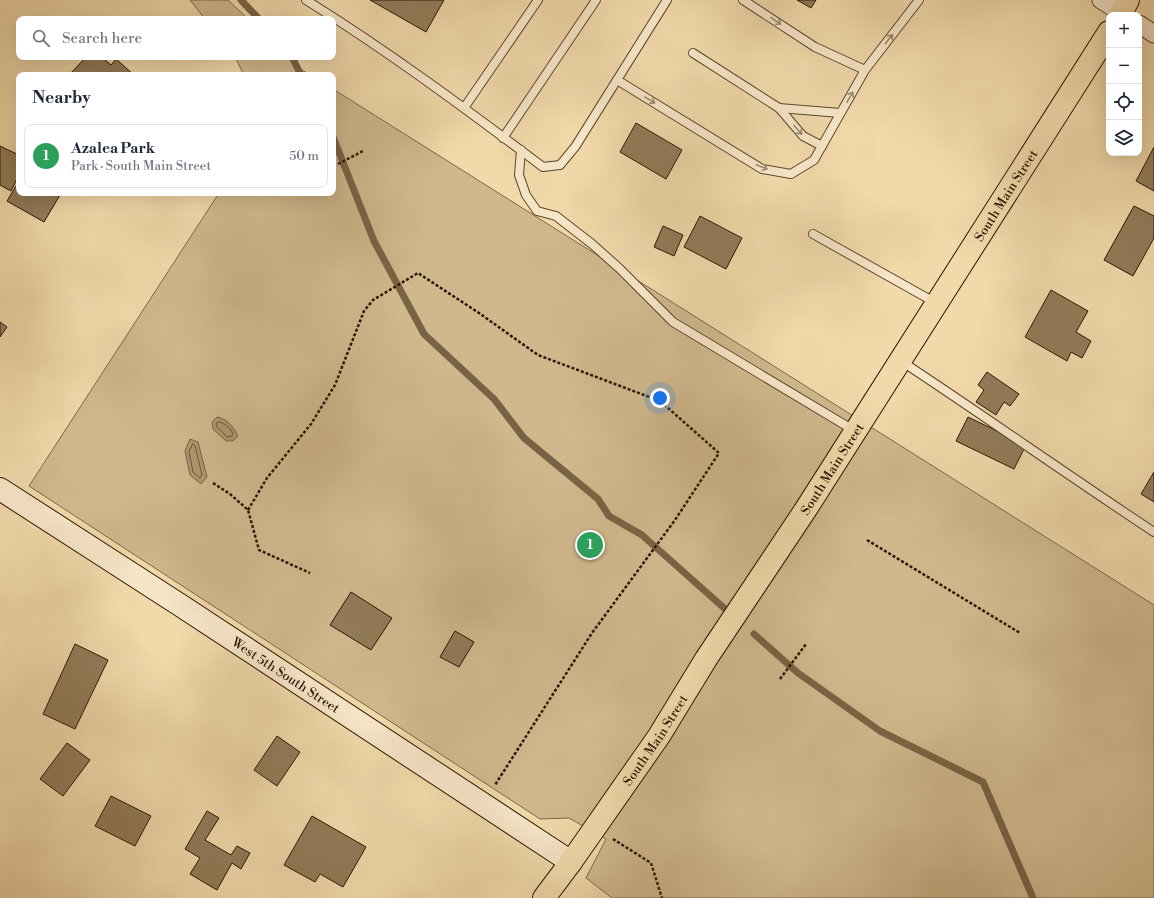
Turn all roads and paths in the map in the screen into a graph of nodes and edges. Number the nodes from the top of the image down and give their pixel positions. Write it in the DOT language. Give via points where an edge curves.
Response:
graph roads {
  1 [pos="306,0"];
  2 [pos="538,0"];
  3 [pos="596,0"];
  4 [pos="667,0"];
  5 [pos="743,0"];
  6 [pos="920,0"];
  7 [pos="1101,0"];
  8 [pos="1125,12"];
  9 [pos="331,16"];
  10 [pos="336,19"];
  11 [pos="1142,25"];
  12 [pos="1154,34"];
  13 [pos="1106,37"];
  14 [pos="694,54"];
  15 [pos="865,70"];
  16 [pos="617,80"];
  17 [pos="464,108"];
  18 [pos="779,108"];
  19 [pos="840,113"];
  20 [pos="503,138"];
  21 [pos="822,146"];
  22 [pos="521,150"];
  23 [pos="363,151"];
  24 [pos="338,164"];
  25 [pos="813,234"];
  26 [pos="936,303"];
  27 [pos="900,360"];
  28 [pos="855,432"];
  29 [pos="213,483"];
  30 [pos="0,489"];
  31 [pos="248,510"];
  32 [pos="1154,532"];
  33 [pos="867,540"];
  34 [pos="310,573"];
  35 [pos="1020,634"];
  36 [pos="806,644"];
  37 [pos="780,679"];
  38 [pos="483,804"];
  39 [pos="594,827"];
  40 [pos="571,862"];
  41 [pos="544,898"];
  42 [pos="662,898"];
  1 -- 9 [label="lane"];
  2 -- 17 [label="lane"];
  3 -- 20 [label="lane"];
  4 -- 16 [label="lane"];
  5 -- 15 [label="lane, one-way" via="815,47"];
  15 -- 6 [label="lane, one-way"];
  7 -- 8 [label="street"];
  10 -- 17 [label="lane"];
  11 -- 12 [label="street"];
  13 -- 26 [label="main road, South Main Street"];
  14 -- 18 [label="lane"];
  19 -- 15 [label="lane, one-way"];
  16 -- 21 [label="lane, one-way" via="762,169 791,174 814,160"];
  16 -- 22 [label="lane" via="576,147 560,165 543,167"];
  17 -- 20 [label="lane"];
  18 -- 19 [label="lane"];
  18 -- 21 [label="lane, one-way" via="803,136"];
  19 -- 21 [label="lane"];
  20 -- 22 [label="lane"];
  22 -- 28 [label="lane" via="519,175 526,195 537,211 556,216 592,244 673,322"];
  23 -- 24 [label="path"];
  25 -- 26 [label="lane"];
  26 -- 27 [label="main road, South Main Street"];
  27 -- 28 [label="main road, South Main Street"];
  27 -- 32 [label="lane"];
  28 -- 39 [label="main road, South Main Street" via="658,736"];
  29 -- 31 [label="path"];
  30 -- 38 [label="street, West 5th South Street"];
  31 -- 34 [label="path" via="259,550"];
  31 -- 38 [label="path" via="267,478 311,424 335,385 364,311 373,300 418,272 538,356 660,401 719,453 675,520 592,634"];
  33 -- 35 [label="path"];
  36 -- 37 [label="path"];
  38 -- 40 [label="street, West 5th South Street"];
  39 -- 40 [label="main road, South Main Street"];
  39 -- 42 [label="path" via="651,863"];
  40 -- 41 [label="main road, South Main Street"];
}
